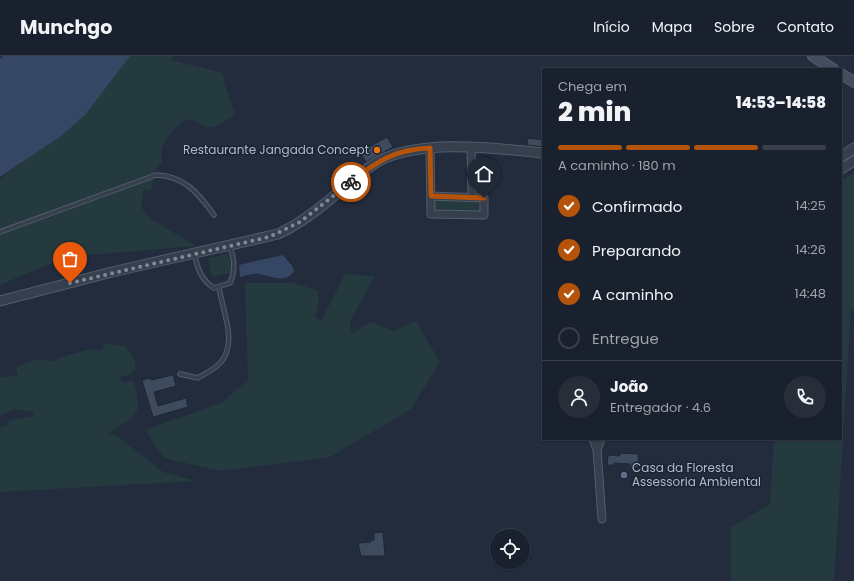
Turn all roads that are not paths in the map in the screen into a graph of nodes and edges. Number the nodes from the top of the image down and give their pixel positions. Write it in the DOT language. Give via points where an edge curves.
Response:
graph roads {
  1 [pos="813,56"];
  2 [pos="831,68"];
  3 [pos="842,75"];
  4 [pos="854,82"];
  5 [pos="430,148"];
  6 [pos="471,148"];
  7 [pos="854,148"];
  8 [pos="542,153"];
  9 [pos="842,156"];
  10 [pos="854,161"];
  11 [pos="842,168"];
  12 [pos="431,196"];
  13 [pos="472,197"];
  14 [pos="214,214"];
  15 [pos="0,232"];
  16 [pos="230,246"];
  17 [pos="194,254"];
  18 [pos="219,287"];
  19 [pos="0,301"];
  20 [pos="180,374"];
  21 [pos="593,440"];
  22 [pos="601,440"];
  23 [pos="597,450"];
  24 [pos="602,519"];
  1 -- 2 [label="main road"];
  3 -- 4 [label="main road"];
  5 -- 6 [label="street"];
  5 -- 12 [label="street"];
  5 -- 16 [label="street" via="411,150 384,158 294,226 269,237"];
  6 -- 8 [label="street"];
  6 -- 13 [label="street"];
  7 -- 9 [label="street"];
  10 -- 11 [label="street"];
  12 -- 13 [label="street"];
  12 -- 13 [label="street" via="431,214 484,215 484,198"];
  14 -- 15 [label="lane" via="196,190 168,176 156,175"];
  16 -- 17 [label="street"];
  16 -- 18 [label="lane" via="234,259 234,275 230,283"];
  17 -- 18 [label="lane" via="200,275 206,283 214,288"];
  17 -- 19 [label="street"];
  18 -- 20 [label="lane" via="229,340 228,350 221,362 198,378"];
  21 -- 23 [label="street"];
  22 -- 23 [label="street"];
  23 -- 24 [label="street"];
}
